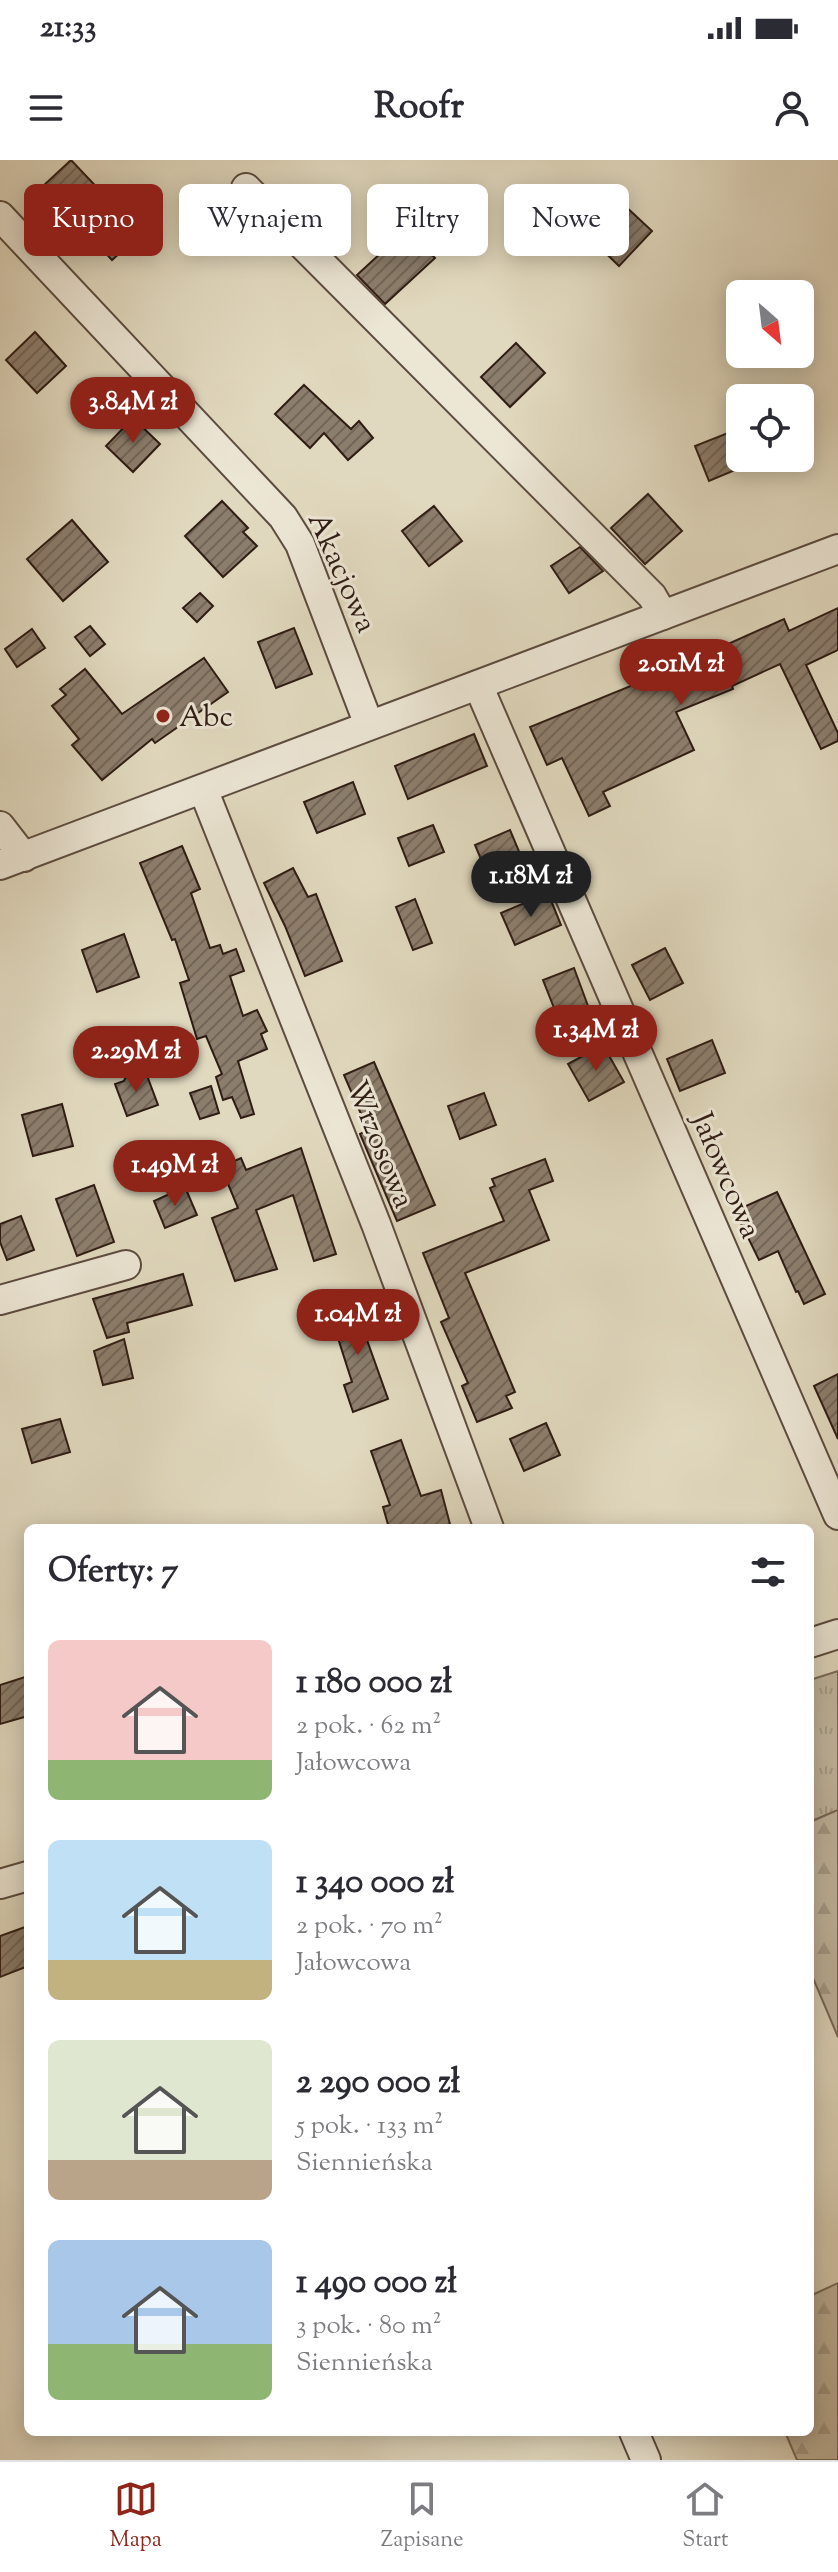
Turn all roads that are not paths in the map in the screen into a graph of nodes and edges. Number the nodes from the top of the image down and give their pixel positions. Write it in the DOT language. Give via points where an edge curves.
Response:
graph roads {
  1 [pos="0,216"];
  2 [pos="314,256"];
  3 [pos="838,549"];
  4 [pos="663,615"];
  5 [pos="478,685"];
  6 [pos="369,725"];
  7 [pos="203,789"];
  8 [pos="0,826"];
  9 [pos="12,861"];
  10 [pos="126,1265"];
  11 [pos="0,1300"];
  12 [pos="838,1515"];
  13 [pos="488,1524"];
  14 [pos="838,1634"];
  15 [pos="814,1642"];
  16 [pos="24,1877"];
  17 [pos="0,1884"];
  18 [pos="636,2436"];
  19 [pos="646,2460"];
  1 -- 6 [label="street, Akacjowa" via="283,517 300,544"];
  2 -- 4 [label="street" via="652,596"];
  3 -- 4 [label="street"];
  4 -- 5 [label="street"];
  5 -- 6 [label="street"];
  5 -- 12 [label="street, Jałowcowa"];
  6 -- 7 [label="street"];
  7 -- 9 [label="street"];
  7 -- 13 [label="street, Wrzosowa" via="376,1224"];
  8 -- 9 [label="street"];
  10 -- 11 [label="street"];
  14 -- 15 [label="street"];
  16 -- 17 [label="street"];
  18 -- 19 [label="street"];
}
